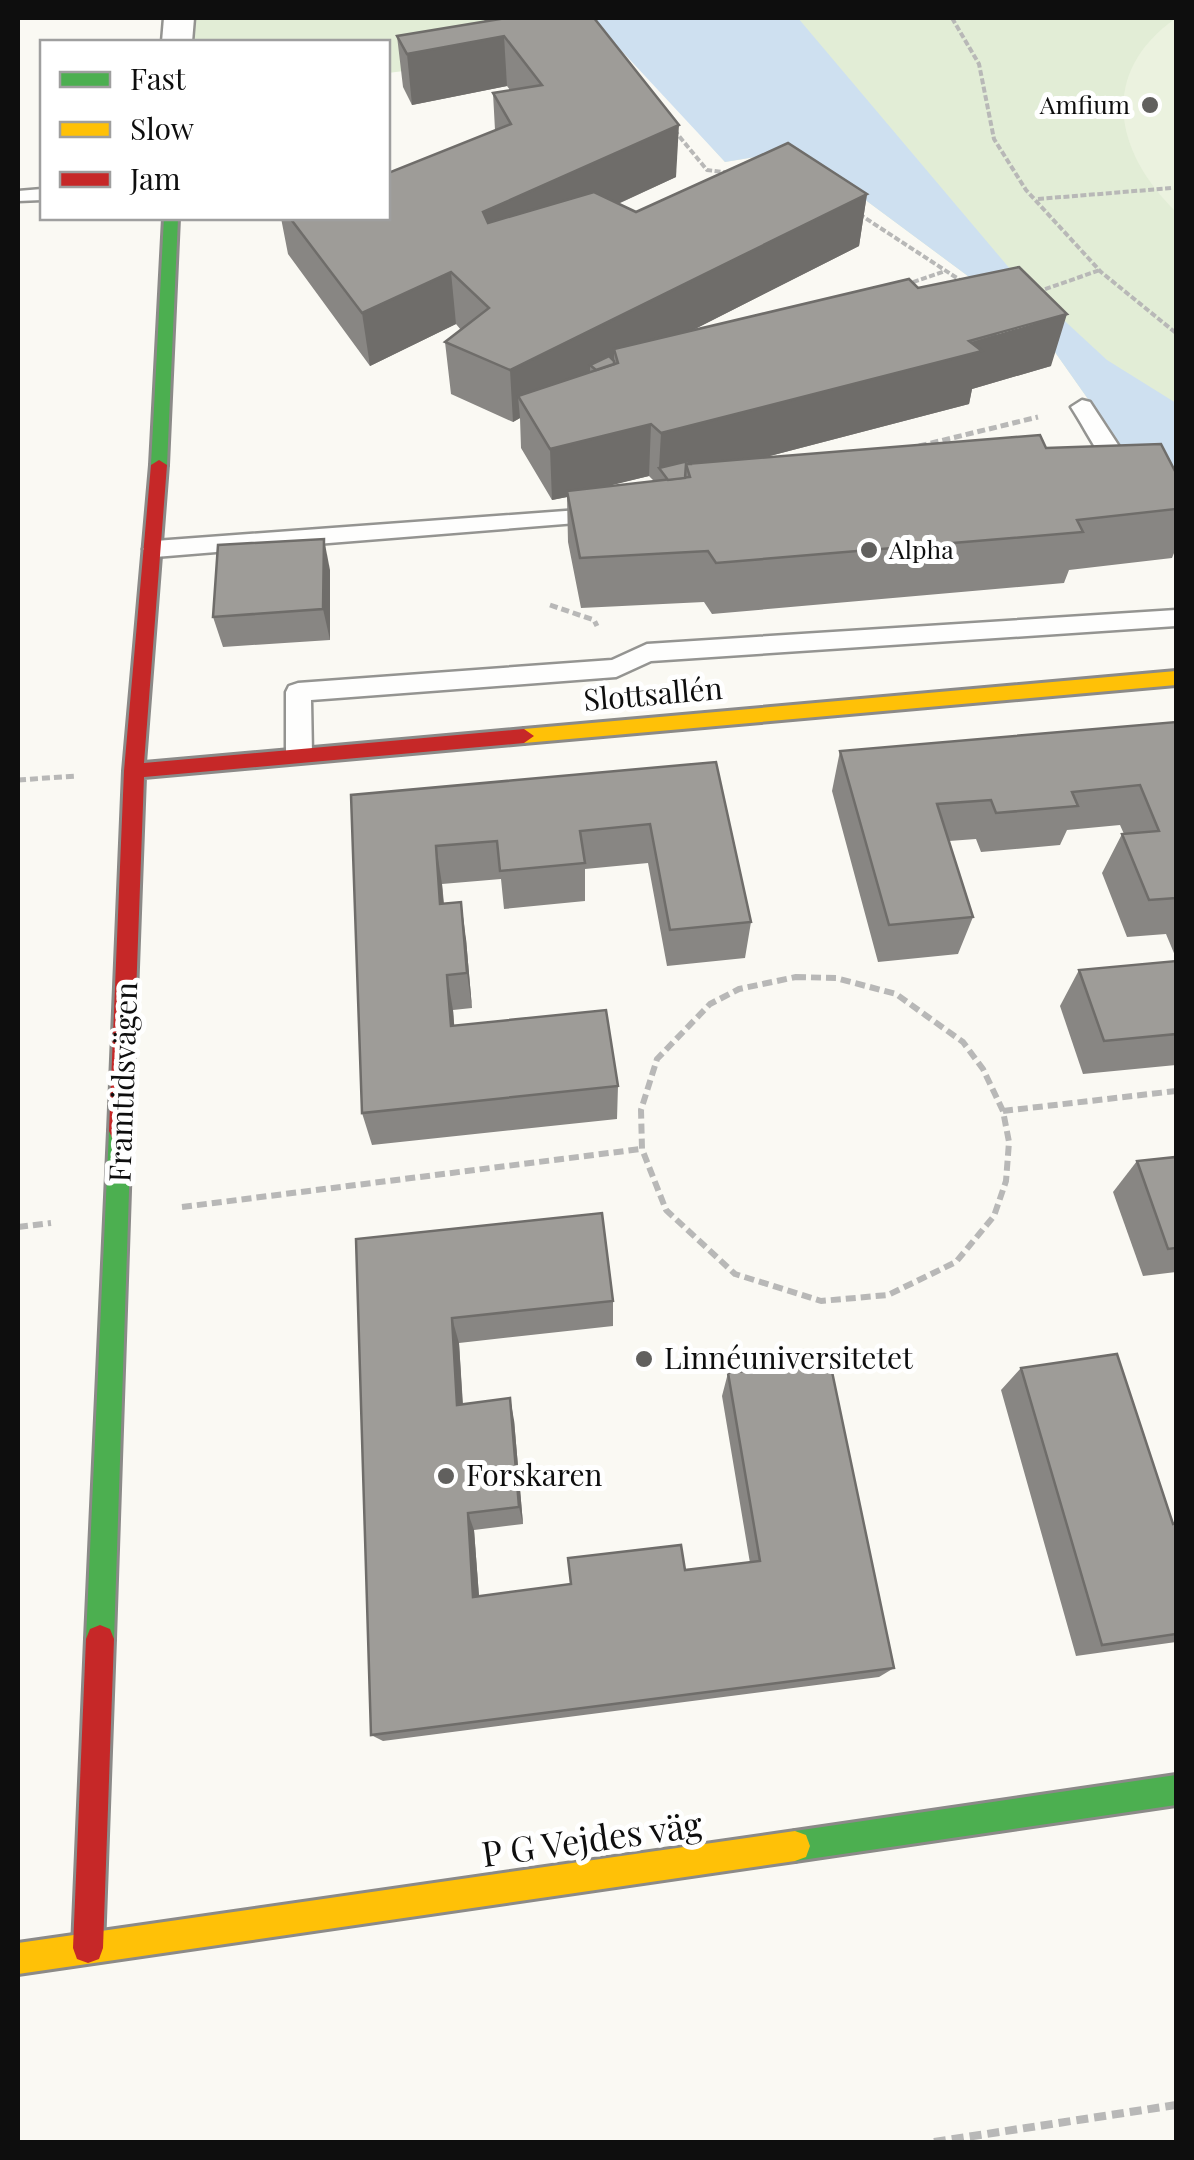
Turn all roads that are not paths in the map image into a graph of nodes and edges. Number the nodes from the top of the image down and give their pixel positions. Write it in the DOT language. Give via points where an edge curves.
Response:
graph roads {
  1 [pos="171,220"];
  2 [pos="1082,406"];
  3 [pos="632,513"];
  4 [pos="1176,526"];
  5 [pos="155,548"];
  6 [pos="1175,623"];
  7 [pos="1176,678"];
  8 [pos="299,755"];
  9 [pos="134,771"];
  10 [pos="1176,1790"];
  11 [pos="88,1948"];
  12 [pos="18,1958"];
  1 -- 5 [label="street, Framtidsvägen"];
  2 -- 4 [label="lane" via="1131,480 1165,522"];
  3 -- 5 [label="lane"];
  5 -- 9 [label="street, Framtidsvägen"];
  6 -- 8 [label="lane" via="648,653 616,668 298,692"];
  7 -- 8 [label="street, Slottsallén"];
  8 -- 9 [label="street, Slottsallén"];
  9 -- 11 [label="street, Framtidsvägen"];
  10 -- 11 [label="street, P G Vejdes väg"];
  11 -- 12 [label="street, P G Vejdes väg"];
}
